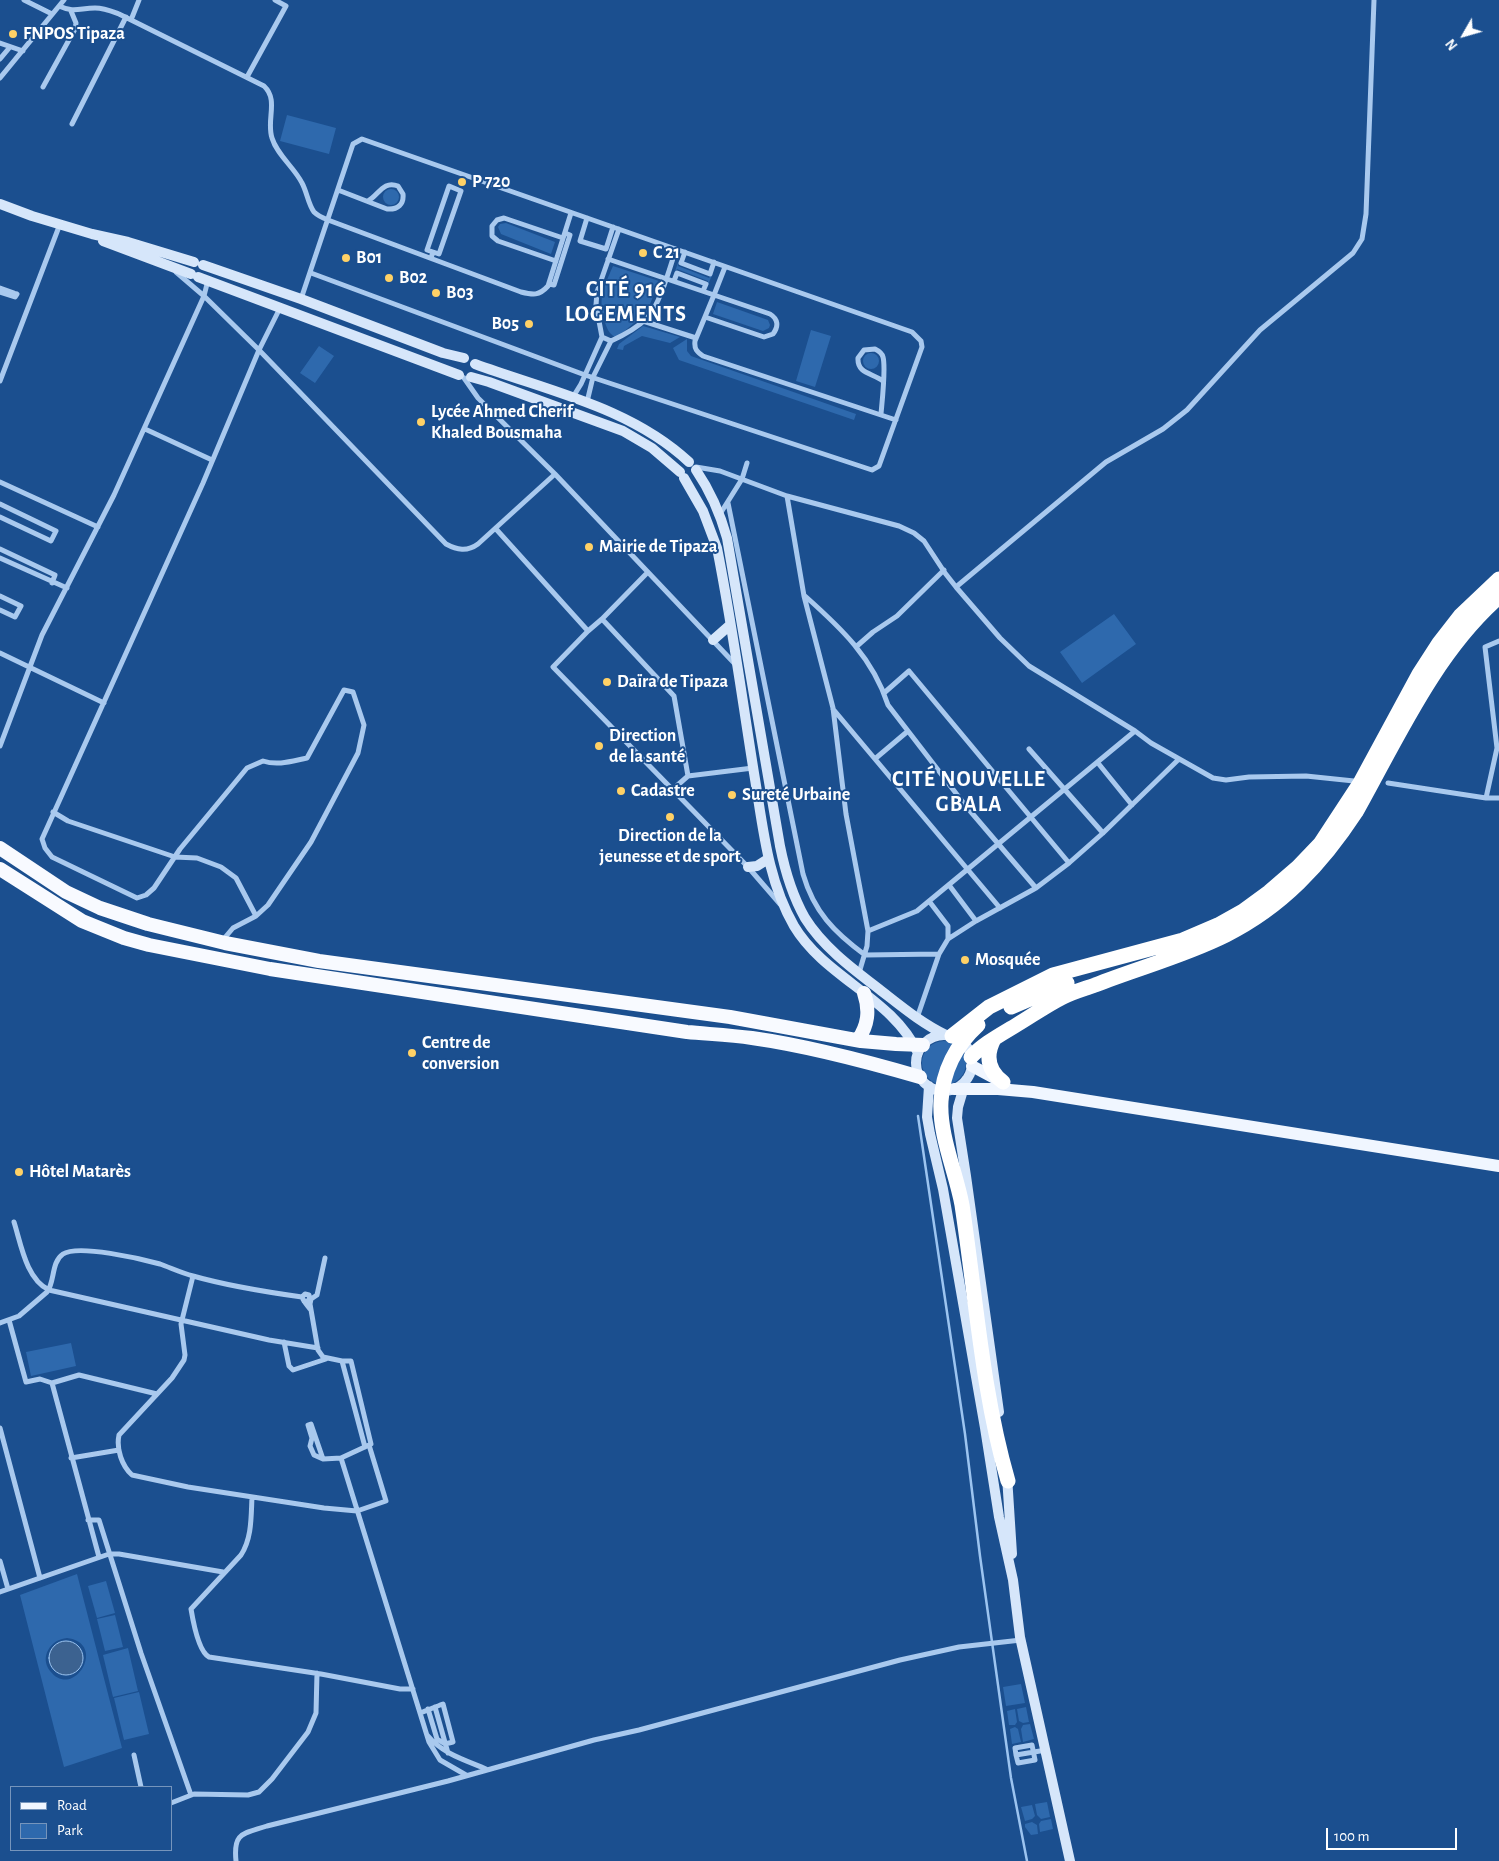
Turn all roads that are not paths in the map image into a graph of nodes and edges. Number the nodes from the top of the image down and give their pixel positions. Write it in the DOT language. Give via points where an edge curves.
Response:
graph roads {
  1 [pos="24,0"];
  2 [pos="64,0"];
  3 [pos="139,0"];
  4 [pos="275,0"];
  5 [pos="1374,0"];
  6 [pos="59,6"];
  7 [pos="71,11"];
  8 [pos="52,14"];
  9 [pos="128,18"];
  10 [pos="0,44"];
  11 [pos="10,47"];
  12 [pos="23,51"];
  13 [pos="0,59"];
  14 [pos="247,77"];
  15 [pos="0,78"];
  16 [pos="43,87"];
  17 [pos="72,124"];
  18 [pos="338,190"];
  19 [pos="368,201"];
  20 [pos="0,204"];
  21 [pos="571,212"];
  22 [pos="588,218"];
  23 [pos="328,220"];
  24 [pos="60,224"];
  25 [pos="613,227"];
  26 [pos="619,229"];
  27 [pos="92,234"];
  28 [pos="564,235"];
  29 [pos="676,249"];
  30 [pos="685,252"];
  31 [pos="432,255"];
  32 [pos="608,259"];
  33 [pos="556,261"];
  34 [pos="714,262"];
  35 [pos="198,263"];
  36 [pos="167,264"];
  37 [pos="725,266"];
  38 [pos="311,273"];
  39 [pos="199,277"];
  40 [pos="666,278"];
  41 [pos="549,284"];
  42 [pos="0,288"];
  43 [pos="0,292"];
  44 [pos="714,295"];
  45 [pos="204,296"];
  46 [pos="301,299"];
  47 [pos="280,308"];
  48 [pos="705,317"];
  49 [pos="644,321"];
  50 [pos="602,337"];
  51 [pos="696,338"];
  52 [pos="611,341"];
  53 [pos="259,350"];
  54 [pos="464,358"];
  55 [pos="475,364"];
  56 [pos="585,375"];
  57 [pos="465,377"];
  58 [pos="593,377"];
  59 [pos="0,381"];
  60 [pos="882,381"];
  61 [pos="572,398"];
  62 [pos="587,402"];
  63 [pos="881,414"];
  64 [pos="896,420"];
  65 [pos="145,429"];
  66 [pos="212,460"];
  67 [pos="747,463"];
  68 [pos="694,466"];
  69 [pos="555,474"];
  70 [pos="682,475"];
  71 [pos="742,479"];
  72 [pos="0,482"];
  73 [pos="786,496"];
  74 [pos="728,503"];
  75 [pos="0,504"];
  76 [pos="720,514"];
  77 [pos="0,517"];
  78 [pos="98,528"];
  79 [pos="496,529"];
  80 [pos="0,550"];
  81 [pos="0,558"];
  82 [pos="944,570"];
  83 [pos="648,572"];
  84 [pos="1499,579"];
  85 [pos="52,582"];
  86 [pos="956,587"];
  87 [pos="67,588"];
  88 [pos="0,596"];
  89 [pos="804,596"];
  90 [pos="1499,597"];
  91 [pos="0,610"];
  92 [pos="602,619"];
  93 [pos="730,625"];
  94 [pos="588,631"];
  95 [pos="713,640"];
  96 [pos="1499,641"];
  97 [pos="857,646"];
  98 [pos="0,653"];
  99 [pos="29,666"];
  100 [pos="737,666"];
  101 [pos="884,693"];
  102 [pos="104,703"];
  103 [pos="833,708"];
  104 [pos="908,731"];
  105 [pos="1135,731"];
  106 [pos="2,735"];
  107 [pos="0,746"];
  108 [pos="1029,749"];
  109 [pos="876,758"];
  110 [pos="1179,759"];
  111 [pos="1098,763"];
  112 [pos="753,768"];
  113 [pos="688,776"];
  114 [pos="1354,781"];
  115 [pos="1388,783"];
  116 [pos="1064,789"];
  117 [pos="672,790"];
  118 [pos="1486,798"];
  119 [pos="1499,798"];
  120 [pos="1132,805"];
  121 [pos="53,812"];
  122 [pos="1031,816"];
  123 [pos="1103,833"];
  124 [pos="998,844"];
  125 [pos="0,848"];
  126 [pos="175,857"];
  127 [pos="768,859"];
  128 [pos="1069,863"];
  129 [pos="748,867"];
  130 [pos="0,869"];
  131 [pos="966,870"];
  132 [pos="949,884"];
  133 [pos="1036,888"];
  134 [pos="929,901"];
  135 [pos="1000,908"];
  136 [pos="786,911"];
  137 [pos="256,916"];
  138 [pos="976,921"];
  139 [pos="868,931"];
  140 [pos="948,939"];
  141 [pos="221,942"];
  142 [pos="864,954"];
  143 [pos="939,954"];
  144 [pos="1122,957"];
  145 [pos="1132,971"];
  146 [pos="859,973"];
  147 [pos="1067,983"];
  148 [pos="864,993"];
  149 [pos="917,1018"];
  150 [pos="949,1036"];
  151 [pos="994,1039"];
  152 [pos="858,1040"];
  153 [pos="918,1047"];
  154 [pos="972,1061"];
  155 [pos="924,1082"];
  156 [pos="1003,1082"];
  157 [pos="961,1086"];
  158 [pos="1033,1092"];
  159 [pos="1499,1166"];
  160 [pos="14,1222"];
  161 [pos="325,1258"];
  162 [pos="193,1276"];
  163 [pos="49,1290"];
  164 [pos="303,1299"];
  165 [pos="311,1299"];
  166 [pos="310,1310"];
  167 [pos="9,1320"];
  168 [pos="182,1321"];
  169 [pos="0,1323"];
  170 [pos="284,1342"];
  171 [pos="981,1344"];
  172 [pos="318,1348"];
  173 [pos="326,1359"];
  174 [pos="342,1361"];
  175 [pos="52,1383"];
  176 [pos="157,1394"];
  177 [pos="0,1428"];
  178 [pos="985,1428"];
  179 [pos="367,1446"];
  180 [pos="119,1450"];
  181 [pos="71,1458"];
  182 [pos="341,1458"];
  183 [pos="323,1459"];
  184 [pos="1008,1481"];
  185 [pos="252,1497"];
  186 [pos="358,1511"];
  187 [pos="88,1520"];
  188 [pos="109,1554"];
  189 [pos="99,1557"];
  190 [pos="0,1561"];
  191 [pos="223,1572"];
  192 [pos="40,1578"];
  193 [pos="1013,1580"];
  194 [pos="8,1589"];
  195 [pos="0,1592"];
  196 [pos="1021,1640"];
  197 [pos="317,1673"];
  198 [pos="412,1689"];
  199 [pos="435,1707"];
  200 [pos="428,1709"];
  201 [pos="420,1713"];
  202 [pos="426,1733"];
  203 [pos="447,1744"];
  204 [pos="1046,1750"];
  205 [pos="1033,1752"];
  206 [pos="448,1753"];
  207 [pos="134,1755"];
  208 [pos="486,1769"];
  209 [pos="466,1775"];
  210 [pos="141,1786"];
  211 [pos="191,1795"];
  212 [pos="172,1803"];
  213 [pos="236,1861"];
  214 [pos="1070,1861"];
  1 -- 8 [label="street"];
  2 -- 6 [label="street"];
  3 -- 9 [label="street"];
  4 -- 14 [label="street" via="286,6"];
  5 -- 86 [label="street" via="1366,214 1362,239 1353,253 1260,330 1186,410 1164,429 1106,462"];
  6 -- 7 [label="street"];
  6 -- 8 [label="street"];
  7 -- 9 [label="street" via="100,9"];
  7 -- 16 [label="street" via="75,29"];
  8 -- 12 [label="street"];
  9 -- 14 [label="street"];
  9 -- 17 [label="street"];
  10 -- 11 [label="street"];
  11 -- 12 [label="street"];
  11 -- 13 [label="street"];
  12 -- 15 [label="street"];
  14 -- 23 [label="street" via="268,90 272,105 272,140 303,184 314,211"];
  18 -- 19 [label="street"];
  18 -- 21 [label="street" via="353,144 362,139"];
  18 -- 23 [label="street"];
  19 -- 19 [label="street" via="393,209 402,203 403,194 398,186 389,184"];
  20 -- 24 [label="main road"];
  21 -- 22 [label="street"];
  21 -- 28 [label="street"];
  22 -- 25 [label="street"];
  22 -- 25 [label="street" via="580,241 606,250"];
  23 -- 31 [label="street"];
  23 -- 38 [label="street"];
  24 -- 27 [label="main road"];
  24 -- 59 [label="street"];
  25 -- 26 [label="street"];
  26 -- 29 [label="street"];
  26 -- 32 [label="street"];
  27 -- 35 [label="main road"];
  27 -- 36 [label="main road"];
  28 -- 33 [label="street"];
  28 -- 33 [label="street" via="504,218 497,220 491,228 492,236 498,241"];
  28 -- 41 [label="street" via="570,234 554,285"];
  29 -- 30 [label="street"];
  29 -- 40 [label="street"];
  30 -- 34 [label="street"];
  30 -- 34 [label="street" via="681,263 710,274"];
  31 -- 31 [label="street" via="439,254 461,191 449,186 427,250"];
  31 -- 41 [label="street" via="534,295 544,291"];
  32 -- 40 [label="street"];
  32 -- 50 [label="street" via="596,301"];
  33 -- 41 [label="street"];
  34 -- 37 [label="street"];
  35 -- 39 [label="main road" via="189,267"];
  35 -- 46 [label="main road"];
  36 -- 39 [label="main road"];
  36 -- 45 [label="street"];
  37 -- 44 [label="street"];
  37 -- 64 [label="street" via="915,334 922,347"];
  38 -- 46 [label="street"];
  38 -- 56 [label="street"];
  39 -- 45 [label="street"];
  39 -- 47 [label="main road"];
  40 -- 44 [label="street" via="674,281 677,273 706,284 703,291"];
  40 -- 49 [label="street" via="653,310"];
  42 -- 43 [label="street" via="16,294 15,297"];
  44 -- 48 [label="street"];
  44 -- 48 [label="street" via="770,314 777,322 776,329 772,335 764,337"];
  45 -- 53 [label="street"];
  45 -- 65 [label="street"];
  46 -- 54 [label="main road"];
  47 -- 53 [label="street"];
  47 -- 57 [label="main road"];
  48 -- 51 [label="street"];
  49 -- 51 [label="street"];
  49 -- 52 [label="street"];
  50 -- 52 [label="street"];
  50 -- 56 [label="street"];
  51 -- 63 [label="street" via="694,348 703,356"];
  52 -- 58 [label="street"];
  53 -- 66 [label="street"];
  53 -- 79 [label="street" via="446,544 455,549 470,549"];
  54 -- 55 [label="main road"];
  54 -- 57 [label="main road" via="456,370"];
  55 -- 57 [label="main road" via="475,372"];
  55 -- 61 [label="main road"];
  56 -- 58 [label="street"];
  56 -- 61 [label="street"];
  57 -- 69 [label="street" via="478,398"];
  57 -- 70 [label="main road" via="498,385 623,431 652,448"];
  58 -- 62 [label="street"];
  58 -- 64 [label="street" via="869,470 880,466"];
  60 -- 60 [label="street" via="882,355 873,348 864,350 858,358 860,367"];
  60 -- 63 [label="street"];
  61 -- 62 [label="main road"];
  62 -- 68 [label="main road" via="645,429"];
  63 -- 64 [label="street"];
  65 -- 66 [label="street"];
  65 -- 78 [label="street"];
  66 -- 102 [label="street"];
  67 -- 71 [label="street"];
  68 -- 70 [label="main road" via="694,476"];
  68 -- 70 [label="main road" via="682,464"];
  68 -- 71 [label="street"];
  68 -- 76 [label="main road"];
  69 -- 79 [label="street"];
  69 -- 83 [label="street"];
  70 -- 93 [label="main road" via="710,527 720,562"];
  71 -- 73 [label="street"];
  71 -- 74 [label="street"];
  72 -- 78 [label="street"];
  73 -- 82 [label="street" via="899,526 914,533 924,541"];
  73 -- 89 [label="street"];
  74 -- 76 [label="street"];
  74 -- 142 [label="street" via="807,887 829,924"];
  75 -- 77 [label="street" via="56,531 52,541"];
  76 -- 146 [label="main road" via="727,538 786,874 798,905 814,930"];
  78 -- 87 [label="street"];
  79 -- 94 [label="street"];
  80 -- 85 [label="street" via="55,575"];
  81 -- 85 [label="street"];
  82 -- 86 [label="street"];
  82 -- 97 [label="street" via="897,616"];
  83 -- 92 [label="street"];
  83 -- 95 [label="street"];
  84 -- 144 [label="highway" via="1460,616 1439,643 1335,823 1298,867 1270,892 1218,925 1183,940"];
  85 -- 87 [label="street"];
  86 -- 105 [label="street" via="1029,666"];
  87 -- 99 [label="street"];
  88 -- 91 [label="street" via="21,606 16,617"];
  89 -- 97 [label="street"];
  89 -- 103 [label="street"];
  90 -- 145 [label="highway" via="1455,643 1356,812 1311,872 1269,907 1227,935"];
  92 -- 94 [label="street"];
  92 -- 113 [label="street" via="674,696"];
  93 -- 95 [label="main road"];
  93 -- 100 [label="main road"];
  94 -- 117 [label="street" via="553,667"];
  95 -- 100 [label="street"];
  96 -- 118 [label="street" via="1485,647 1497,748"];
  97 -- 101 [label="street"];
  98 -- 99 [label="street"];
  99 -- 102 [label="street"];
  99 -- 106 [label="street"];
  100 -- 112 [label="main road"];
  101 -- 104 [label="street" via="888,705"];
  101 -- 122 [label="street" via="909,671"];
  102 -- 121 [label="street"];
  103 -- 109 [label="street"];
  103 -- 139 [label="street" via="846,814"];
  104 -- 109 [label="street"];
  104 -- 124 [label="street"];
  105 -- 110 [label="street"];
  105 -- 111 [label="street"];
  106 -- 107 [label="street"];
  108 -- 116 [label="street"];
  109 -- 131 [label="street"];
  110 -- 114 [label="street" via="1220,779 1306,776"];
  110 -- 120 [label="street"];
  111 -- 116 [label="street"];
  111 -- 120 [label="street"];
  112 -- 113 [label="street"];
  112 -- 127 [label="main road"];
  113 -- 117 [label="street"];
  115 -- 118 [label="street"];
  116 -- 122 [label="street"];
  116 -- 123 [label="street"];
  117 -- 129 [label="street"];
  118 -- 119 [label="street"];
  120 -- 123 [label="street"];
  121 -- 126 [label="street" via="68,821"];
  121 -- 126 [label="street" via="42,838 52,857 137,898 154,888"];
  122 -- 124 [label="street"];
  122 -- 128 [label="street"];
  123 -- 128 [label="street"];
  124 -- 131 [label="street"];
  124 -- 133 [label="street"];
  125 -- 141 [label="highway" via="66,892 100,908"];
  126 -- 137 [label="street" via="197,858 221,866 236,878"];
  126 -- 137 [label="street" via="247,768 263,761 272,764 307,758 344,690 353,692 364,725 358,753 311,842 268,905"];
  127 -- 129 [label="main road"];
  127 -- 136 [label="main road"];
  128 -- 133 [label="street"];
  129 -- 136 [label="street"];
  130 -- 155 [label="highway" via="82,921 148,945 270,969 687,1032 751,1038 869,1063"];
  131 -- 132 [label="street"];
  131 -- 135 [label="street"];
  132 -- 134 [label="street"];
  132 -- 138 [label="street"];
  133 -- 135 [label="street"];
  134 -- 139 [label="street" via="917,911"];
  134 -- 140 [label="street" via="948,926"];
  135 -- 138 [label="street"];
  136 -- 148 [label="main road" via="816,953"];
  137 -- 141 [label="street" via="234,928"];
  138 -- 140 [label="street"];
  139 -- 142 [label="street"];
  140 -- 143 [label="street"];
  141 -- 152 [label="highway" via="319,961 730,1017"];
  142 -- 143 [label="street"];
  142 -- 146 [label="street"];
  143 -- 149 [label="street"];
  144 -- 147 [label="highway"];
  144 -- 150 [label="highway" via="1053,975 989,1007"];
  145 -- 147 [label="highway"];
  145 -- 151 [label="highway" via="1064,997"];
  146 -- 149 [label="main road"];
  147 -- 171 [label="highway" via="980,1023 957,1048 944,1083 941,1115 957,1180"];
  148 -- 152 [label="highway" via="868,1018"];
  148 -- 153 [label="main road"];
  149 -- 150 [label="main road"];
  150 -- 153 [label="main road" via="933,1037"];
  150 -- 154 [label="main road" via="962,1042"];
  151 -- 154 [label="highway" via="978,1050"];
  151 -- 156 [label="highway" via="989,1052 990,1066"];
  152 -- 153 [label="highway"];
  153 -- 155 [label="main road" via="916,1063"];
  154 -- 156 [label="main road"];
  154 -- 157 [label="main road"];
  155 -- 157 [label="main road" via="944,1091"];
  155 -- 178 [label="main road" via="927,1117"];
  156 -- 158 [label="main road"];
  157 -- 158 [label="main road"];
  157 -- 184 [label="main road" via="957,1118"];
  158 -- 159 [label="main road"];
  160 -- 163 [label="street" via="33,1276"];
  161 -- 165 [label="street" via="317,1296"];
  162 -- 163 [label="street" via="118,1254 77,1250 60,1256"];
  162 -- 164 [label="street"];
  162 -- 168 [label="street"];
  163 -- 167 [label="street" via="23,1313"];
  163 -- 168 [label="street"];
  164 -- 165 [label="street" via="308,1294"];
  164 -- 166 [label="street"];
  165 -- 166 [label="street"];
  166 -- 172 [label="street"];
  167 -- 169 [label="street"];
  167 -- 175 [label="street" via="26,1382 40,1379"];
  168 -- 170 [label="street"];
  168 -- 176 [label="street" via="184,1360"];
  170 -- 172 [label="street"];
  170 -- 173 [label="street" via="289,1366 294,1370"];
  171 -- 178 [label="highway"];
  171 -- 184 [label="highway" via="997,1440"];
  172 -- 173 [label="street" via="319,1354"];
  173 -- 174 [label="street"];
  174 -- 179 [label="street"];
  174 -- 179 [label="street" via="351,1361 371,1444"];
  175 -- 176 [label="street" via="79,1375"];
  175 -- 181 [label="street"];
  176 -- 180 [label="street" via="123,1430 118,1439"];
  177 -- 192 [label="street"];
  178 -- 193 [label="main road"];
  179 -- 182 [label="street"];
  179 -- 186 [label="street" via="386,1501"];
  180 -- 181 [label="street"];
  180 -- 185 [label="street" via="128,1471 138,1477"];
  181 -- 187 [label="street"];
  182 -- 183 [label="street"];
  182 -- 186 [label="street"];
  183 -- 183 [label="street" via="311,1450 308,1425 311,1424"];
  184 -- 193 [label="main road"];
  185 -- 186 [label="street"];
  185 -- 191 [label="street" via="247,1545"];
  186 -- 198 [label="street"];
  187 -- 188 [label="street" via="99,1520"];
  187 -- 189 [label="street"];
  188 -- 189 [label="street"];
  188 -- 191 [label="street"];
  188 -- 211 [label="street"];
  189 -- 192 [label="street"];
  190 -- 194 [label="street"];
  191 -- 197 [label="street" via="191,1609 200,1647 206,1656"];
  192 -- 194 [label="street"];
  193 -- 196 [label="main road"];
  194 -- 195 [label="street"];
  196 -- 204 [label="main road"];
  196 -- 208 [label="street" via="959,1647 900,1660"];
  197 -- 198 [label="street"];
  197 -- 211 [label="street" via="316,1712 308,1732 259,1792 248,1795"];
  198 -- 201 [label="street"];
  199 -- 200 [label="street"];
  199 -- 203 [label="street"];
  199 -- 203 [label="street" via="443,1704 453,1742"];
  200 -- 201 [label="street"];
  200 -- 203 [label="street" via="437,1738"];
  201 -- 202 [label="street"];
  202 -- 206 [label="street"];
  202 -- 209 [label="street" via="440,1760"];
  203 -- 206 [label="street"];
  204 -- 205 [label="street"];
  204 -- 214 [label="main road"];
  205 -- 205 [label="street" via="1035,1760 1018,1763 1015,1748 1032,1746"];
  206 -- 208 [label="street"];
  207 -- 210 [label="street"];
  208 -- 209 [label="street"];
  209 -- 213 [label="street" via="241,1834 235,1844"];
  211 -- 212 [label="street"];
}
